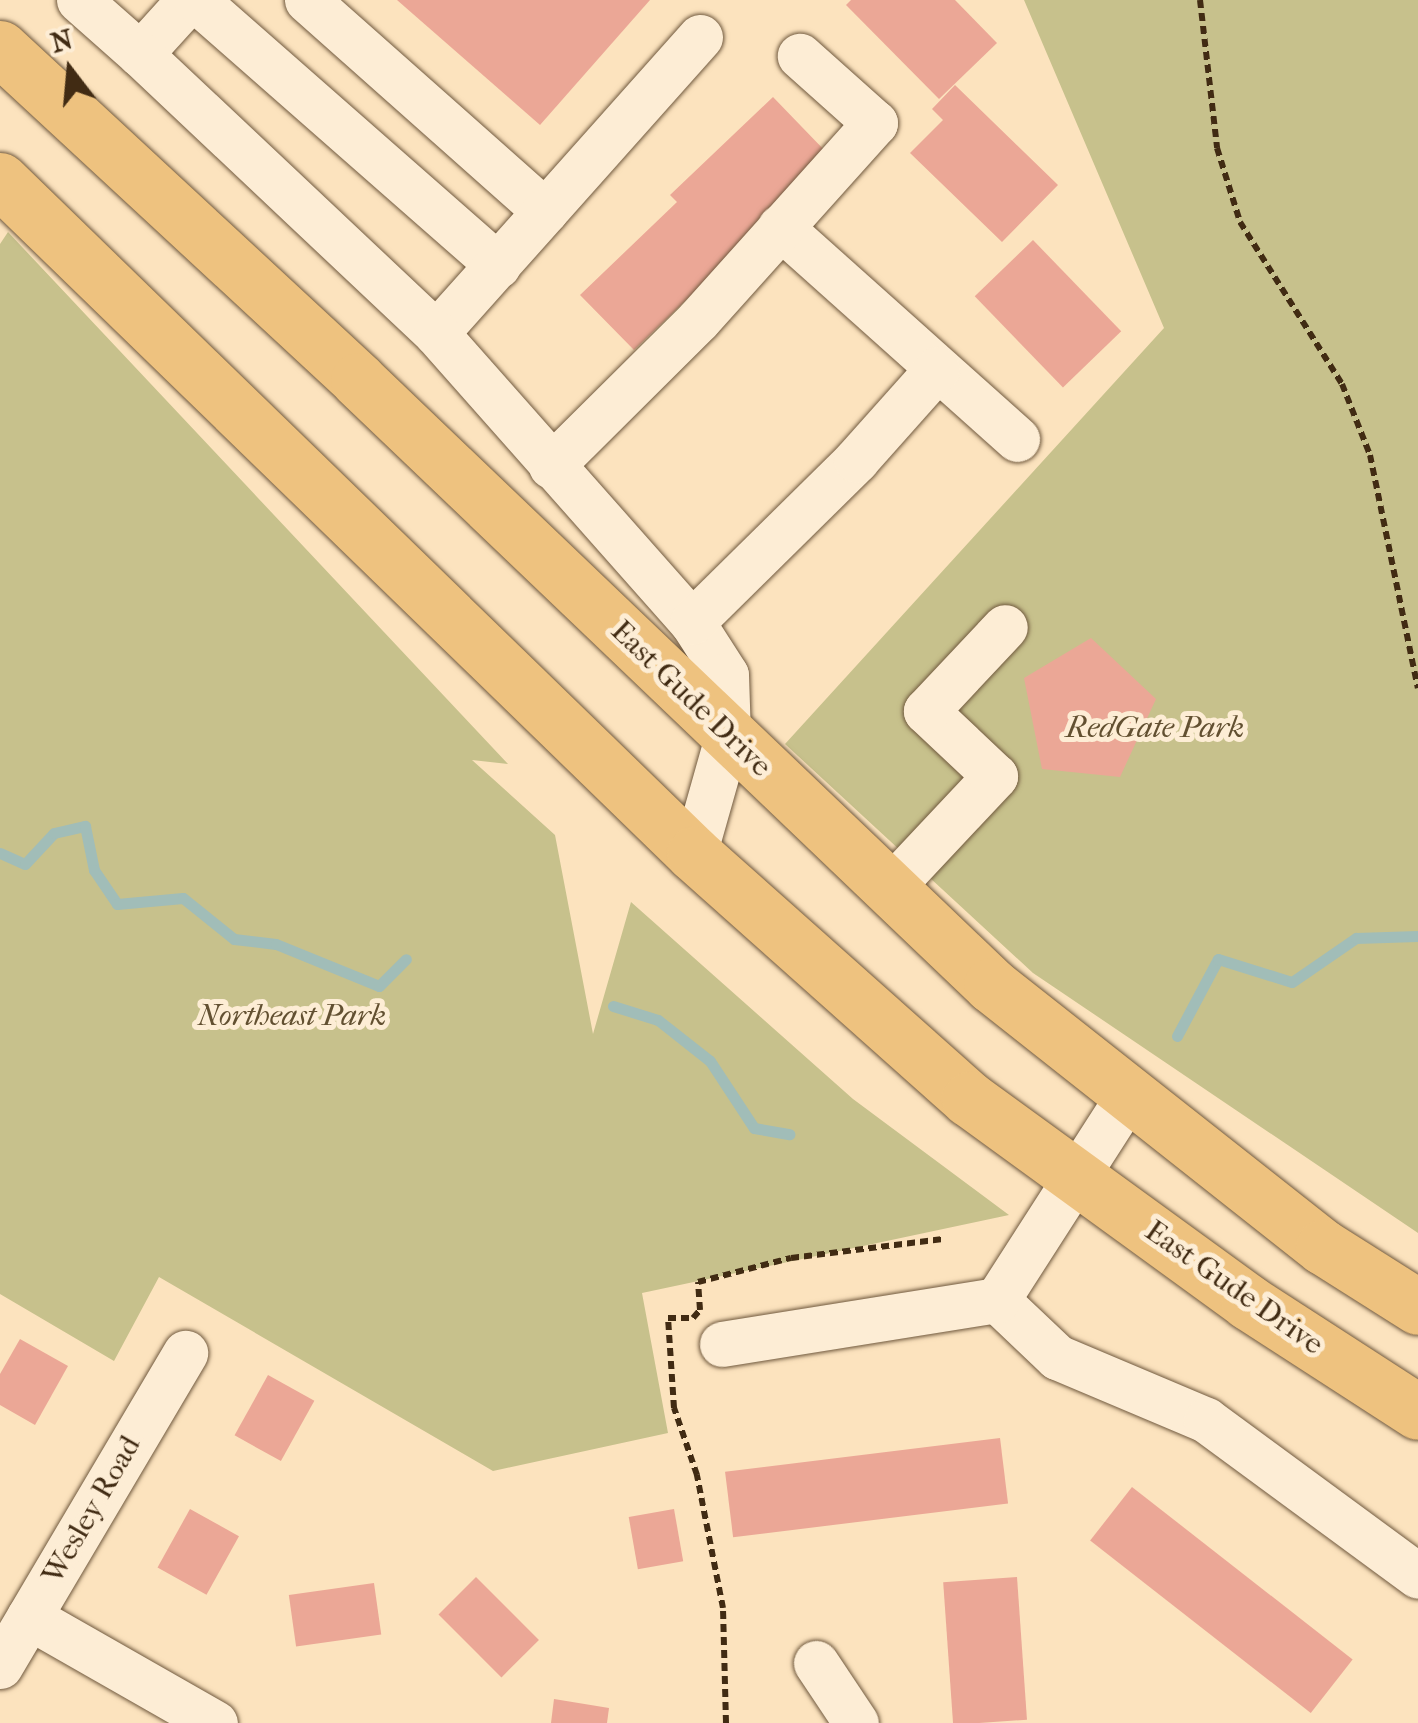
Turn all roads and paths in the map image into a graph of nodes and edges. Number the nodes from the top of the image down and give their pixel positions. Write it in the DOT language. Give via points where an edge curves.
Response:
graph roads {
  1 [pos="79,0"];
  2 [pos="188,0"];
  3 [pos="196,0"];
  4 [pos="308,0"];
  5 [pos="1200,0"];
  6 [pos="700,37"];
  7 [pos="0,48"];
  8 [pos="140,54"];
  9 [pos="800,56"];
  10 [pos="3,190"];
  11 [pos="545,211"];
  12 [pos="780,227"];
  13 [pos="498,265"];
  14 [pos="436,334"];
  15 [pos="937,369"];
  16 [pos="1018,439"];
  17 [pos="551,466"];
  18 [pos="692,622"];
  19 [pos="1005,627"];
  20 [pos="1418,688"];
  21 [pos="728,734"];
  22 [pos="694,854"];
  23 [pos="889,889"];
  24 [pos="1128,1096"];
  25 [pos="1077,1177"];
  26 [pos="942,1238"];
  27 [pos="997,1300"];
  28 [pos="1418,1307"];
  29 [pos="722,1344"];
  30 [pos="185,1353"];
  31 [pos="1418,1412"];
  32 [pos="1418,1576"];
  33 [pos="29,1618"];
  34 [pos="816,1663"];
  35 [pos="0,1666"];
  36 [pos="214,1723"];
  37 [pos="726,1723"];
  38 [pos="856,1723"];
  1 -- 8 [label="street"];
  2 -- 8 [label="street"];
  3 -- 13 [label="street"];
  4 -- 11 [label="street"];
  5 -- 20 [label="path" via="1222,166 1240,222 1342,384 1370,455"];
  6 -- 11 [label="street"];
  7 -- 21 [label="main road, East Gude Drive"];
  8 -- 14 [label="street"];
  9 -- 12 [label="street" via="874,124"];
  10 -- 22 [label="main road, East Gude Drive"];
  11 -- 13 [label="street"];
  12 -- 15 [label="street"];
  12 -- 17 [label="street" via="615,407"];
  13 -- 14 [label="street"];
  14 -- 17 [label="street"];
  15 -- 16 [label="street"];
  15 -- 18 [label="street" via="856,460"];
  17 -- 18 [label="street"];
  18 -- 21 [label="street" via="726,675"];
  19 -- 23 [label="street" via="926,711 994,776"];
  21 -- 22 [label="street"];
  21 -- 23 [label="main road, East Gude Drive"];
  22 -- 25 [label="main road, East Gude Drive" via="969,1099"];
  23 -- 24 [label="main road, East Gude Drive" via="991,985"];
  24 -- 25 [label="street"];
  24 -- 28 [label="main road, East Gude Drive" via="1323,1247"];
  25 -- 27 [label="street"];
  25 -- 31 [label="main road, East Gude Drive" via="1248,1302"];
  26 -- 37 [label="path" via="792,1258 698,1282 700,1310 693,1318 668,1318 674,1408 698,1476 723,1608"];
  27 -- 29 [label="street"];
  27 -- 32 [label="street" via="1057,1357 1206,1420"];
  30 -- 33 [label="street, Wesley Road"];
  33 -- 35 [label="street, Wesley Road"];
  33 -- 36 [label="street"];
  34 -- 38 [label="street"];
}
